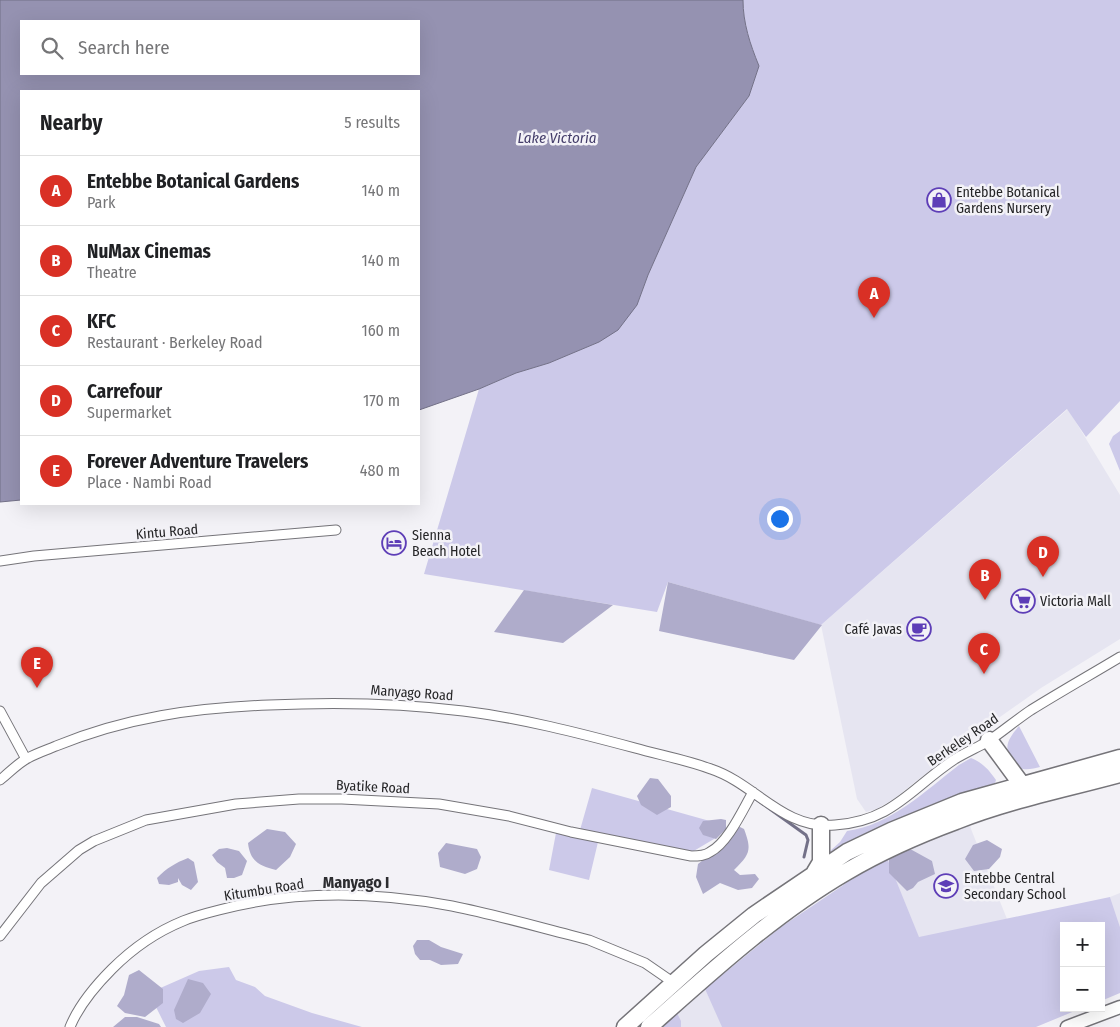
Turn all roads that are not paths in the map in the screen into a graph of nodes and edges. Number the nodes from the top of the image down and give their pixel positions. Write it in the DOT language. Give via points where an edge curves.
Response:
graph roads {
  1 [pos="336,530"];
  2 [pos="0,561"];
  3 [pos="1120,657"];
  4 [pos="0,711"];
  5 [pos="989,740"];
  6 [pos="1120,758"];
  7 [pos="26,759"];
  8 [pos="1120,774"];
  9 [pos="0,780"];
  10 [pos="1027,791"];
  11 [pos="753,792"];
  12 [pos="818,825"];
  13 [pos="815,872"];
  14 [pos="0,936"];
  15 [pos="674,983"];
  16 [pos="1120,1007"];
  17 [pos="70,1027"];
  18 [pos="625,1027"];
  19 [pos="649,1027"];
  20 [pos="1067,1027"];
  1 -- 2 [label="street, Kintu Road"];
  3 -- 5 [label="street, Berkeley Road" via="1030,711"];
  4 -- 7 [label="street"];
  5 -- 10 [label="highway"];
  5 -- 12 [label="street, Berkeley Road" via="954,760 889,810 864,822"];
  6 -- 10 [label="highway"];
  7 -- 9 [label="street, Manyago Road"];
  7 -- 11 [label="street, Manyago Road" via="97,730 140,719 230,706 332,702 465,711 527,721 710,768"];
  8 -- 10 [label="highway"];
  10 -- 13 [label="highway" via="962,802 891,831"];
  10 -- 19 [label="highway" via="896,846 845,873 789,910"];
  11 -- 12 [label="street, Manyago Road" via="778,811"];
  11 -- 14 [label="street, Byatike Road" via="722,843 701,856 439,804 299,799 183,812 146,820 79,850 41,883"];
  12 -- 13 [label="highway" via="821,862"];
  13 -- 15 [label="highway" via="754,915"];
  15 -- 17 [label="street, Kitumbu Road" via="645,963 570,935 451,906 327,895 245,903 184,920 166,929 141,943 104,977 76,1013"];
  15 -- 18 [label="highway"];
  16 -- 20 [label="main road"];
}
